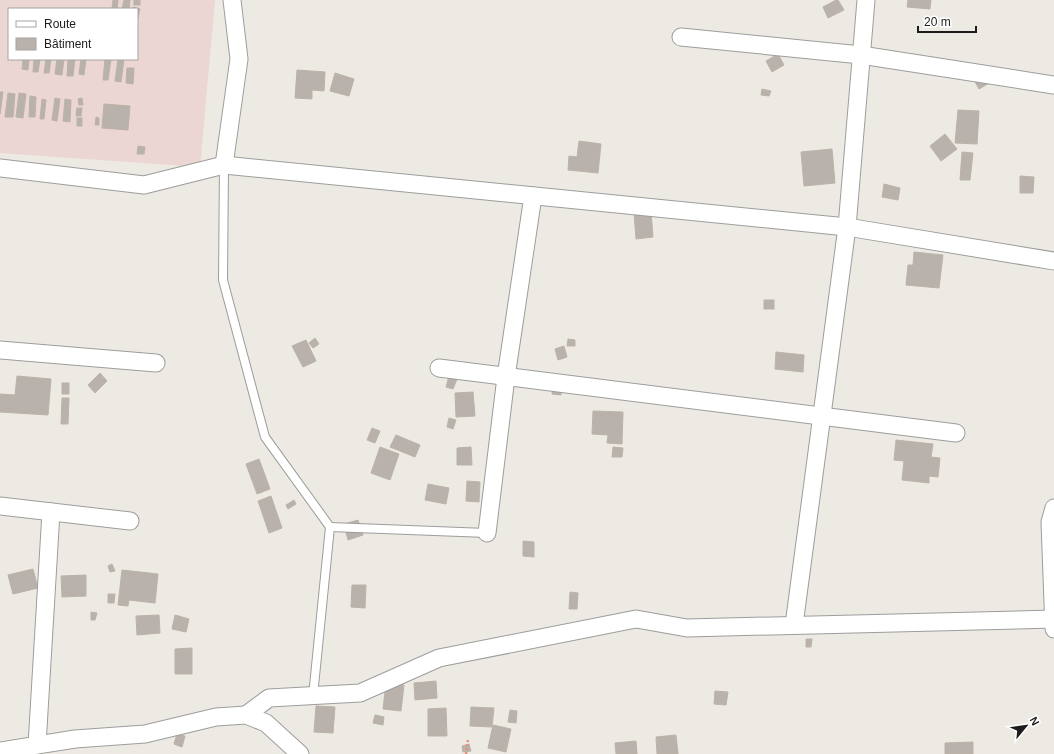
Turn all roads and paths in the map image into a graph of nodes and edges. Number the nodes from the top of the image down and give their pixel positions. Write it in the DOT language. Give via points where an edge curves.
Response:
graph roads {
  1 [pos="232,0"];
  2 [pos="866,0"];
  3 [pos="680,37"];
  4 [pos="862,55"];
  5 [pos="1054,85"];
  6 [pos="224,165"];
  7 [pos="0,168"];
  8 [pos="533,196"];
  9 [pos="847,227"];
  10 [pos="1054,261"];
  11 [pos="0,350"];
  12 [pos="156,363"];
  13 [pos="438,368"];
  14 [pos="506,376"];
  15 [pos="822,416"];
  16 [pos="956,433"];
  17 [pos="0,506"];
  18 [pos="1054,508"];
  19 [pos="51,512"];
  20 [pos="130,521"];
  21 [pos="330,527"];
  22 [pos="487,533"];
  23 [pos="1054,619"];
  24 [pos="794,625"];
  25 [pos="1054,629"];
  26 [pos="313,696"];
  27 [pos="246,715"];
  28 [pos="468,739"];
  29 [pos="37,745"];
  30 [pos="0,751"];
  31 [pos="300,754"];
  32 [pos="466,754"];
  1 -- 6 [label="street" via="239,59"];
  2 -- 4 [label="street"];
  3 -- 4 [label="street"];
  4 -- 5 [label="street"];
  4 -- 9 [label="street"];
  6 -- 7 [label="street" via="144,185"];
  6 -- 8 [label="street"];
  6 -- 21 [label="lane" via="223,280 265,437"];
  8 -- 9 [label="street"];
  8 -- 14 [label="street"];
  9 -- 10 [label="street"];
  9 -- 15 [label="street"];
  11 -- 12 [label="street"];
  13 -- 14 [label="street"];
  14 -- 15 [label="street"];
  14 -- 22 [label="street"];
  15 -- 16 [label="street"];
  15 -- 24 [label="street"];
  17 -- 19 [label="street"];
  18 -- 23 [label="street" via="1050,522"];
  19 -- 20 [label="street"];
  19 -- 29 [label="street"];
  21 -- 22 [label="lane"];
  21 -- 26 [label="lane"];
  23 -- 24 [label="street"];
  23 -- 25 [label="street"];
  24 -- 26 [label="street" via="687,628 636,619 439,658 360,693"];
  26 -- 27 [label="street" via="269,698"];
  27 -- 29 [label="street" via="216,718 145,734 75,739"];
  27 -- 31 [label="street" via="266,723"];
  28 -- 32 [label="path"];
  29 -- 30 [label="street"];
}
